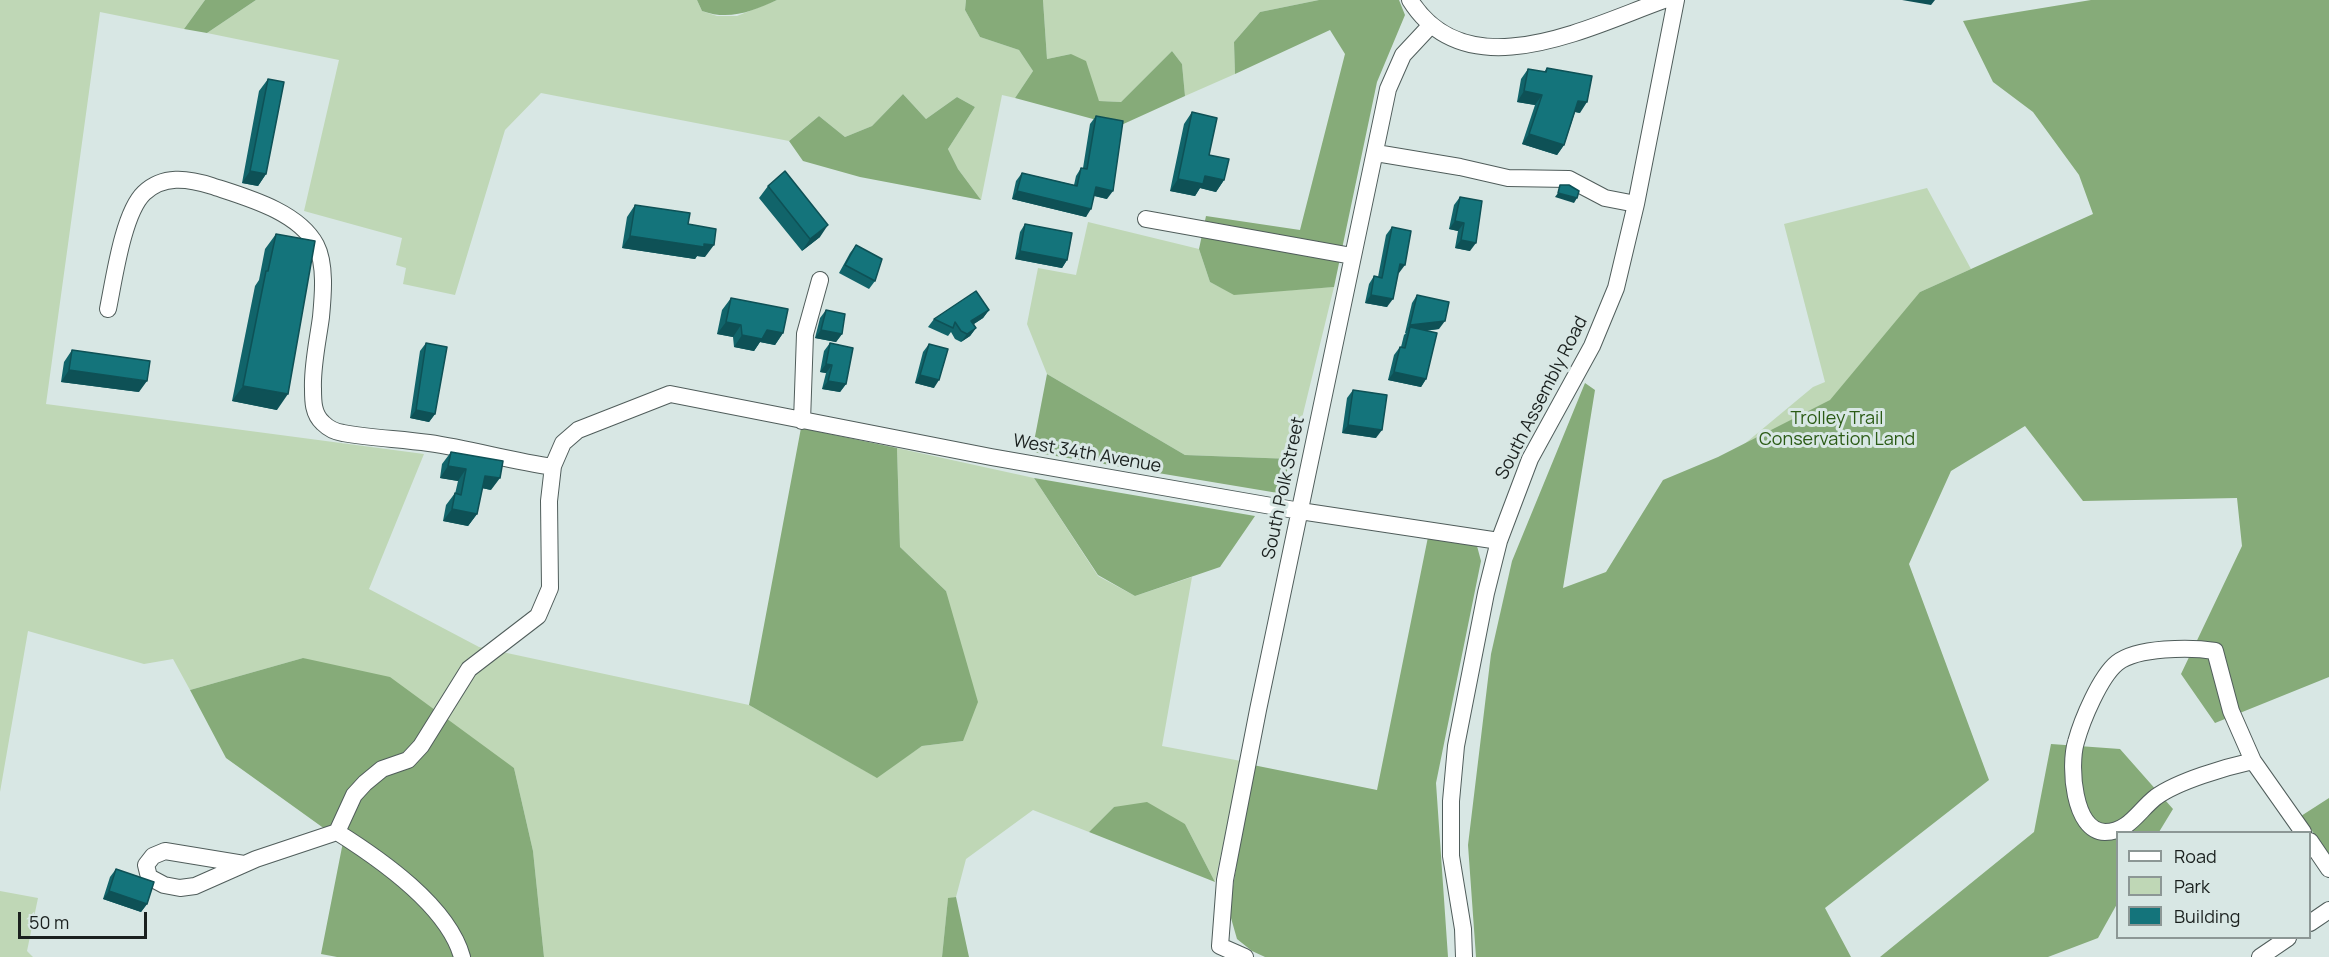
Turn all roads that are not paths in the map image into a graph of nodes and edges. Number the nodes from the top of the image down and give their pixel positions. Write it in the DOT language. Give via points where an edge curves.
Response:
graph roads {
  1 [pos="1410,0"];
  2 [pos="1664,0"];
  3 [pos="1676,0"];
  4 [pos="1431,25"];
  5 [pos="1376,153"];
  6 [pos="1636,204"];
  7 [pos="1146,219"];
  8 [pos="1352,256"];
  9 [pos="820,280"];
  10 [pos="108,309"];
  11 [pos="802,421"];
  12 [pos="553,467"];
  13 [pos="1300,511"];
  14 [pos="1499,541"];
  15 [pos="2253,761"];
  16 [pos="2302,831"];
  17 [pos="337,832"];
  18 [pos="2311,842"];
  19 [pos="244,864"];
  20 [pos="2329,869"];
  21 [pos="2329,910"];
  22 [pos="2311,922"];
  23 [pos="2287,939"];
  24 [pos="462,957"];
  25 [pos="1245,957"];
  26 [pos="1464,957"];
  27 [pos="2260,957"];
  1 -- 4 [label="street"];
  2 -- 4 [label="street" via="1527,46 1477,46 1452,39"];
  3 -- 6 [label="street, South Assembly Road"];
  4 -- 5 [label="street, South Polk Street" via="1403,55 1388,89"];
  5 -- 6 [label="street" via="1508,178 1569,179 1605,198"];
  5 -- 8 [label="street, South Polk Street"];
  6 -- 14 [label="street, South Assembly Road" via="1616,288 1592,346 1530,459"];
  7 -- 8 [label="street"];
  8 -- 13 [label="street, South Polk Street"];
  9 -- 11 [label="street" via="805,334"];
  10 -- 12 [label="street" via="123,236 141,196 156,182 177,179 209,185 257,202 307,233 322,262 313,383 314,405 324,424 340,433 430,443"];
  11 -- 12 [label="street, West 34th Avenue" via="670,394 578,430 562,443"];
  11 -- 13 [label="street, West 34th Avenue"];
  12 -- 17 [label="street" via="549,501 550,588 538,616 469,669 421,746 408,760 382,769 365,783 354,795"];
  13 -- 14 [label="street, West 34th Avenue"];
  13 -- 25 [label="street, South Polk Street" via="1225,880 1220,946"];
  14 -- 26 [label="street, South Assembly Road" via="1456,746 1451,801 1451,856"];
  15 -- 15 [label="street" via="2230,711 2215,651 2198,648 2144,652 2119,661 2104,676 2075,743 2081,816 2089,828 2105,832 2127,826 2156,797 2218,769"];
  15 -- 16 [label="street"];
  17 -- 19 [label="street"];
  17 -- 24 [label="street" via="410,886 445,923"];
  18 -- 20 [label="street"];
  19 -- 19 [label="street" via="195,886 180,888 149,877 146,865 153,855 165,851"];
  21 -- 22 [label="street"];
  23 -- 27 [label="street"];
}
